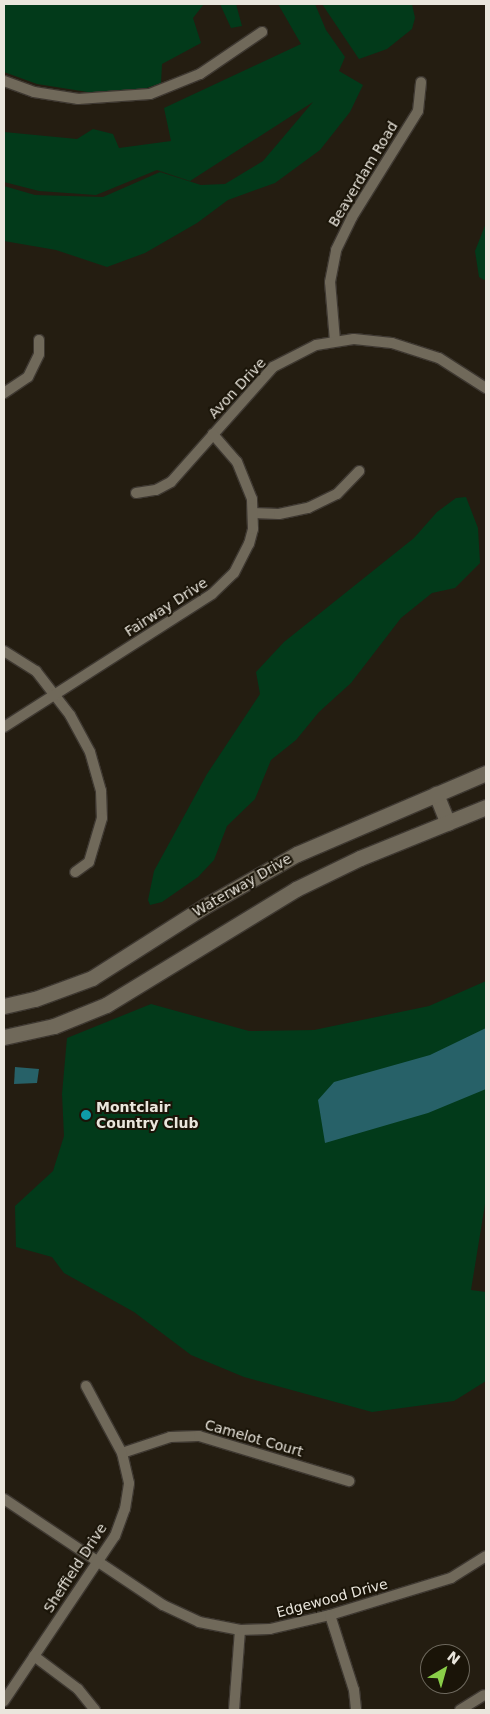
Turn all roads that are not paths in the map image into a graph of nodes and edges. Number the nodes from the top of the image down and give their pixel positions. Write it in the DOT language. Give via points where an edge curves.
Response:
graph roads {
  1 [pos="262,32"];
  2 [pos="4,81"];
  3 [pos="421,82"];
  4 [pos="39,340"];
  5 [pos="335,341"];
  6 [pos="486,388"];
  7 [pos="4,393"];
  8 [pos="213,434"];
  9 [pos="359,471"];
  10 [pos="136,492"];
  11 [pos="254,513"];
  12 [pos="4,651"];
  13 [pos="55,694"];
  14 [pos="4,727"];
  15 [pos="486,773"];
  16 [pos="436,794"];
  17 [pos="486,807"];
  18 [pos="448,823"];
  19 [pos="75,872"];
  20 [pos="4,1006"];
  21 [pos="4,1037"];
  22 [pos="86,1386"];
  23 [pos="122,1453"];
  24 [pos="349,1481"];
  25 [pos="4,1499"];
  26 [pos="486,1556"];
  27 [pos="98,1561"];
  28 [pos="330,1615"];
  29 [pos="240,1630"];
  30 [pos="34,1656"];
  31 [pos="484,1695"];
  32 [pos="4,1701"];
  33 [pos="95,1710"];
  34 [pos="234,1710"];
  35 [pos="356,1710"];
  36 [pos="460,1710"];
  1 -- 2 [label="street" via="200,74 150,94 78,99 34,92"];
  3 -- 5 [label="street, Beaverdam Road" via="418,111 352,217 336,250 330,291"];
  4 -- 7 [label="street" via="39,354 28,377"];
  5 -- 6 [label="street, Avon Drive" via="373,340 423,352 461,370"];
  5 -- 8 [label="street, Avon Drive" via="300,350 273,367"];
  8 -- 10 [label="street, Avon Drive" via="171,482 156,490"];
  8 -- 11 [label="street, Fairway Drive" via="237,462 247,481"];
  9 -- 11 [label="street" via="337,494 316,505 279,514"];
  11 -- 13 [label="street, Fairway Drive" via="249,544 224,585"];
  12 -- 13 [label="street" via="36,671"];
  13 -- 14 [label="street, Fairway Drive"];
  13 -- 19 [label="street" via="82,735 101,791 102,818 96,846 89,862"];
  15 -- 16 [label="main road, Waterway Drive"];
  16 -- 18 [label="main road"];
  16 -- 20 [label="main road, Waterway Drive" via="297,854 205,906 92,978 35,999"];
  17 -- 18 [label="main road"];
  18 -- 21 [label="main road" via="296,889 106,1005 54,1026"];
  22 -- 23 [label="street, Sheffield Drive"];
  23 -- 24 [label="street, Camelot Court" via="170,1437 199,1436"];
  23 -- 27 [label="street, Sheffield Drive" via="129,1483 125,1509 115,1536"];
  25 -- 27 [label="street, Edgewood Drive"];
  26 -- 28 [label="street, Edgewood Drive" via="451,1578"];
  27 -- 29 [label="street, Edgewood Drive" via="181,1614 219,1627"];
  27 -- 30 [label="street, Sheffield Drive"];
  28 -- 29 [label="street, Edgewood Drive" via="270,1629"];
  28 -- 35 [label="street" via="354,1690"];
  29 -- 34 [label="street"];
  30 -- 32 [label="street, Sheffield Drive"];
  30 -- 33 [label="street" via="78,1689"];
  31 -- 36 [label="street"];
}
